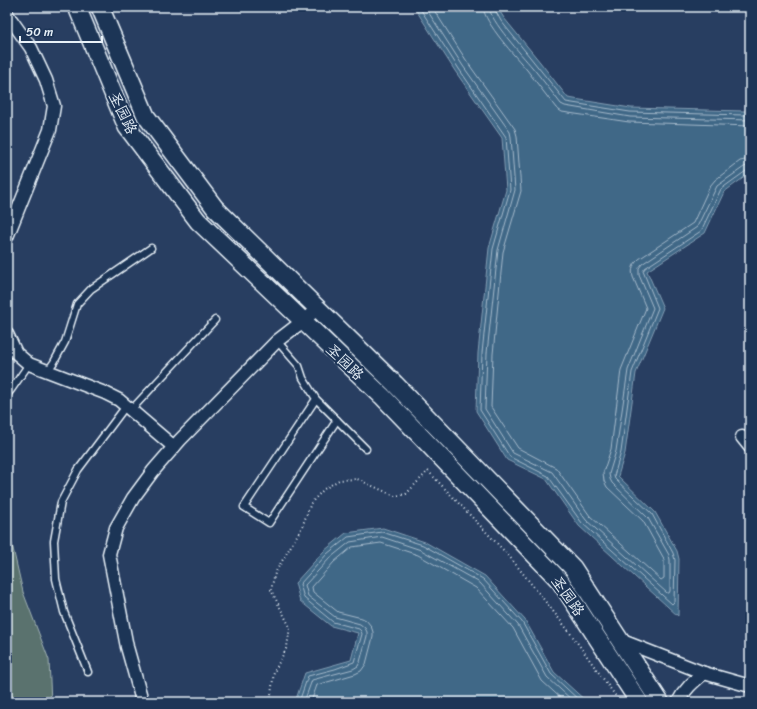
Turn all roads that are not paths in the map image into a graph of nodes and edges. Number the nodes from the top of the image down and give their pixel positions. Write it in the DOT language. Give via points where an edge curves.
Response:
graph roads {
  1 [pos="77,7"];
  2 [pos="100,7"];
  3 [pos="7,14"];
  4 [pos="7,236"];
  5 [pos="151,248"];
  6 [pos="318,308"];
  7 [pos="215,320"];
  8 [pos="303,321"];
  9 [pos="7,334"];
  10 [pos="277,341"];
  11 [pos="29,364"];
  12 [pos="47,372"];
  13 [pos="7,394"];
  14 [pos="316,399"];
  15 [pos="128,408"];
  16 [pos="337,420"];
  17 [pos="742,437"];
  18 [pos="174,447"];
  19 [pos="750,447"];
  20 [pos="366,449"];
  21 [pos="620,640"];
  22 [pos="88,672"];
  23 [pos="704,673"];
  24 [pos="750,686"];
  25 [pos="140,702"];
  26 [pos="639,702"];
  27 [pos="660,702"];
  28 [pos="678,702"];
  1 -- 8 [label="street, 圣园路" via="127,127 198,221"];
  2 -- 6 [label="street, 圣园路" via="146,116 215,208"];
  3 -- 4 [label="street" via="31,48 46,80 54,106 50,130"];
  5 -- 12 [label="lane" via="91,289 77,304 65,342"];
  6 -- 8 [label="street"];
  6 -- 21 [label="street, 圣园路" via="573,568"];
  7 -- 15 [label="lane"];
  8 -- 10 [label="street"];
  8 -- 26 [label="street, 圣园路" via="383,397 560,581"];
  9 -- 11 [label="street" via="16,353"];
  10 -- 14 [label="lane" via="300,366 303,378"];
  10 -- 18 [label="street"];
  11 -- 12 [label="street"];
  11 -- 13 [label="lane"];
  12 -- 15 [label="street" via="105,393"];
  14 -- 16 [label="lane"];
  14 -- 16 [label="lane" via="244,507 269,523"];
  15 -- 18 [label="street"];
  15 -- 22 [label="lane" via="78,470 61,502 54,541 56,579 64,612"];
  16 -- 20 [label="lane"];
  17 -- 19 [label="street"];
  18 -- 25 [label="street" via="133,498 116,528 109,554"];
  21 -- 23 [label="street"];
  21 -- 27 [label="street, 圣园路"];
  23 -- 24 [label="street"];
  23 -- 28 [label="street" via="682,694"];
}
